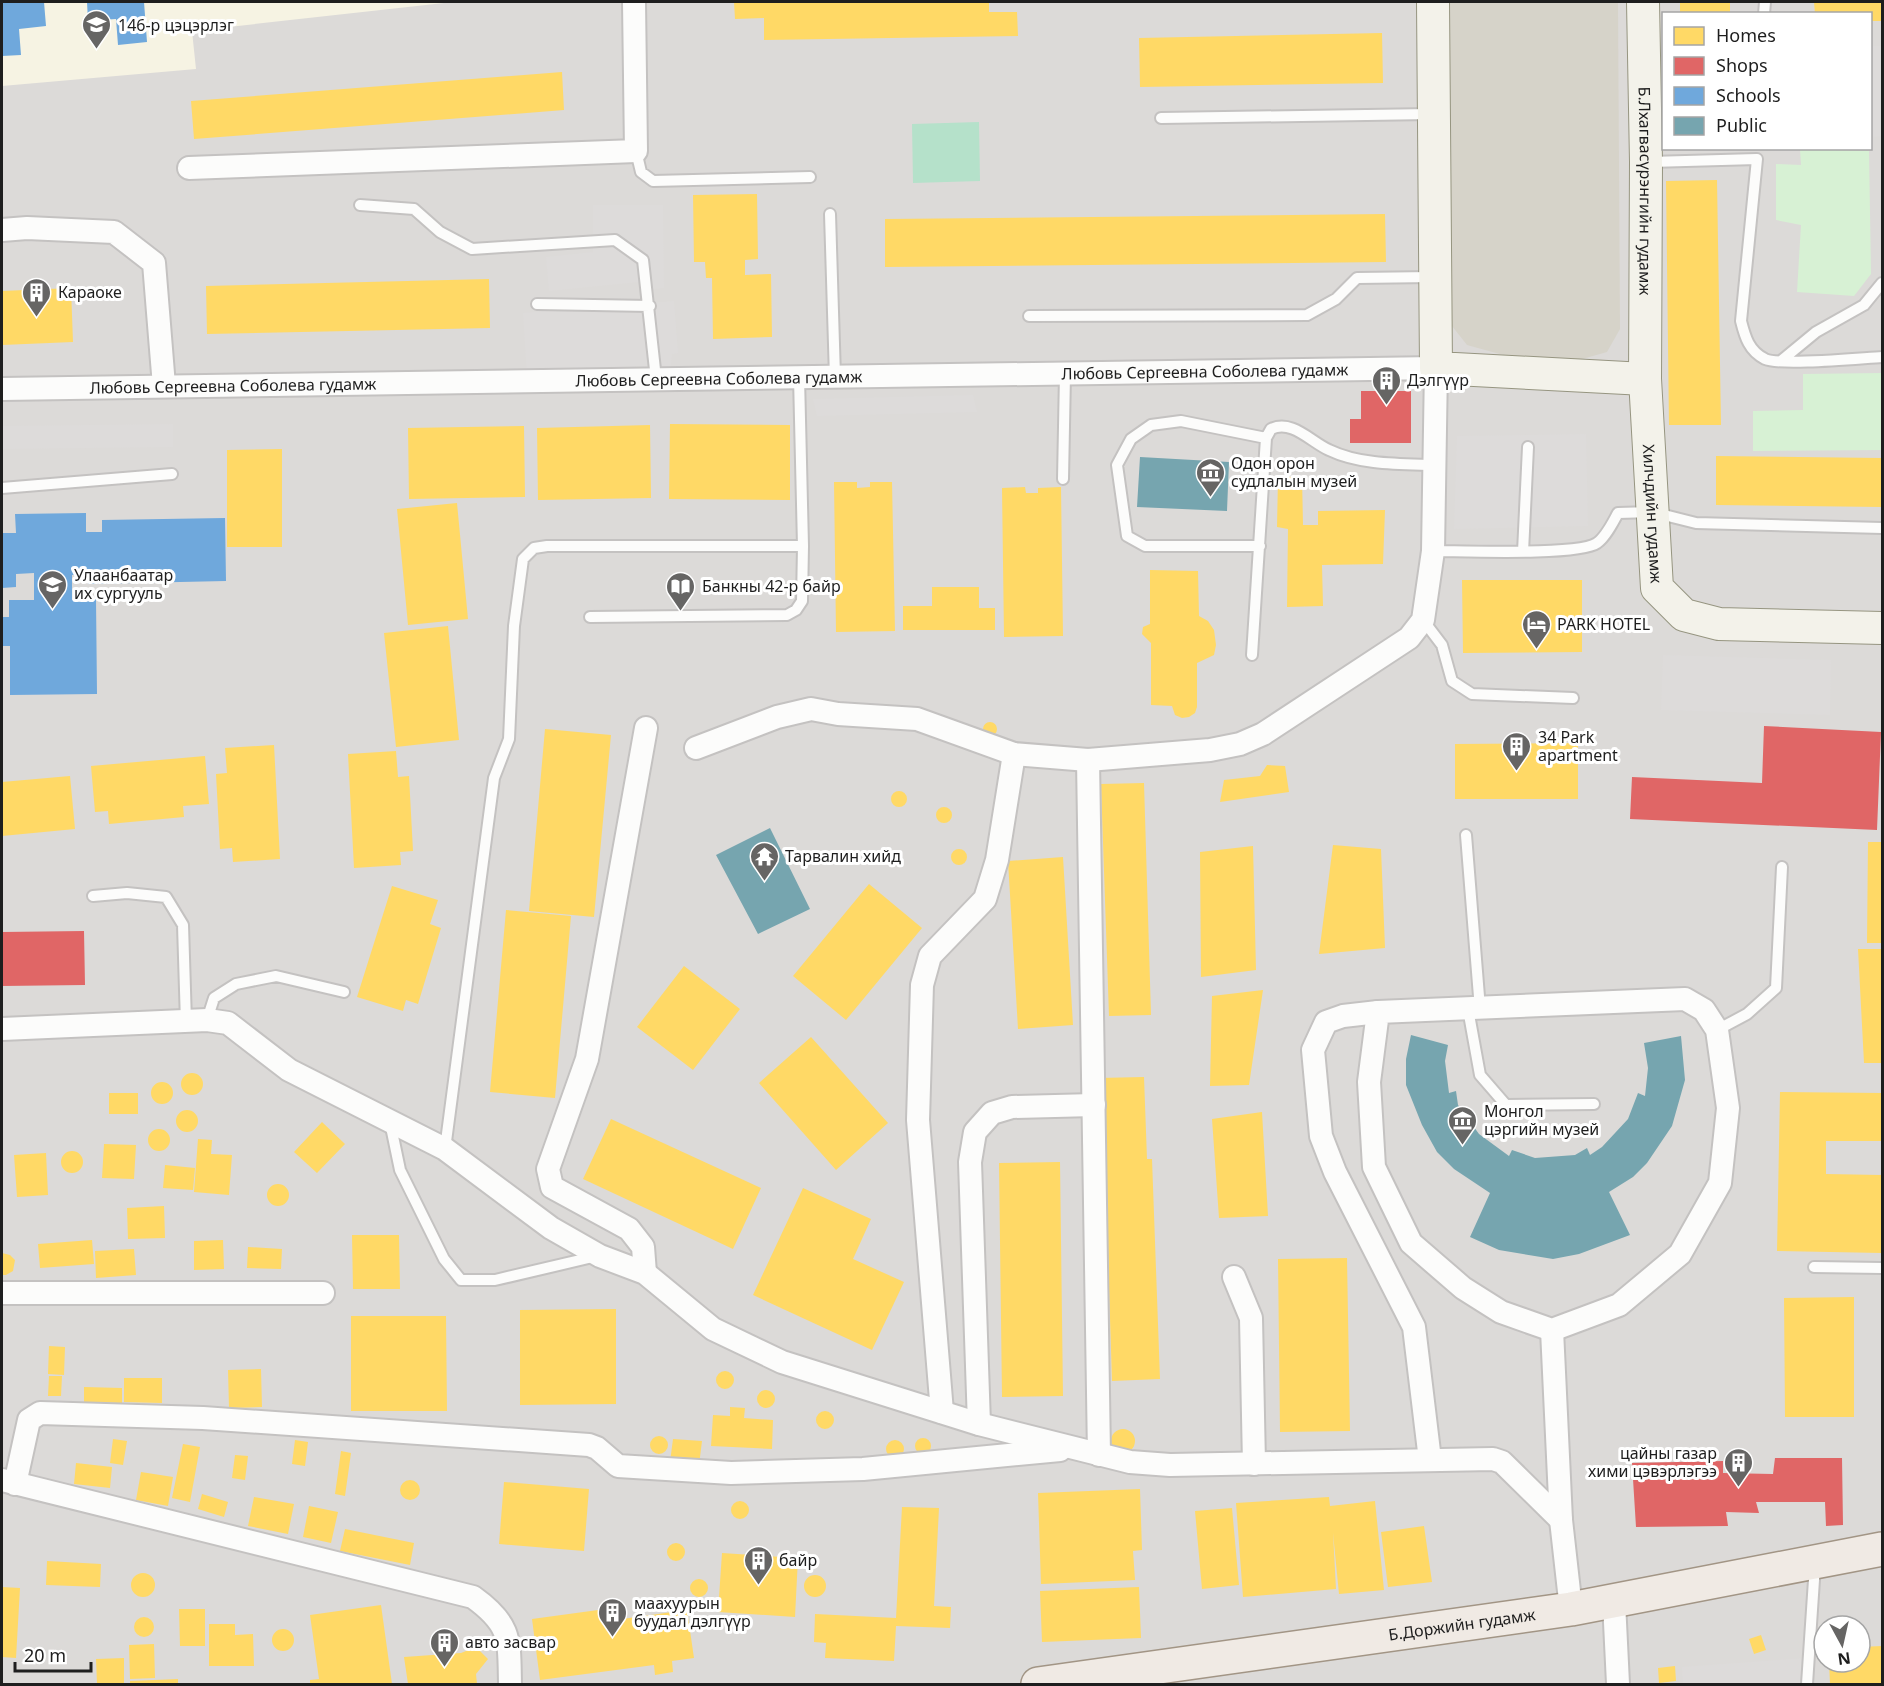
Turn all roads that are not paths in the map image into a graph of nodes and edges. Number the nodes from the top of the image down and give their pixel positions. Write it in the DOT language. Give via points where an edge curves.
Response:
graph roads {
  1 [pos="634,2"];
  2 [pos="1433,2"];
  3 [pos="1643,2"];
  4 [pos="1434,114"];
  5 [pos="1161,118"];
  6 [pos="636,151"];
  7 [pos="1757,154"];
  8 [pos="1646,162"];
  9 [pos="189,168"];
  10 [pos="810,177"];
  11 [pos="360,205"];
  12 [pos="830,214"];
  13 [pos="2,230"];
  14 [pos="1436,277"];
  15 [pos="1882,283"];
  16 [pos="537,304"];
  17 [pos="650,306"];
  18 [pos="1029,316"];
  19 [pos="1882,357"];
  20 [pos="1782,360"];
  21 [pos="1436,368"];
  22 [pos="1065,374"];
  23 [pos="798,377"];
  24 [pos="835,377"];
  25 [pos="656,379"];
  26 [pos="1645,379"];
  27 [pos="164,386"];
  28 [pos="2,389"];
  29 [pos="1266,438"];
  30 [pos="1528,447"];
  31 [pos="1433,465"];
  32 [pos="172,474"];
  33 [pos="1063,479"];
  34 [pos="2,488"];
  35 [pos="1652,512"];
  36 [pos="1882,528"];
  37 [pos="803,546"];
  38 [pos="1260,546"];
  39 [pos="1433,551"];
  40 [pos="1523,552"];
  41 [pos="590,617"];
  42 [pos="1423,620"];
  43 [pos="1882,627"];
  44 [pos="1252,655"];
  45 [pos="1573,698"];
  46 [pos="646,728"];
  47 [pos="696,748"];
  48 [pos="1014,754"];
  49 [pos="1088,760"];
  50 [pos="1466,835"];
  51 [pos="1782,867"];
  52 [pos="93,896"];
  53 [pos="344,992"];
  54 [pos="1474,1009"];
  55 [pos="1378,1012"];
  56 [pos="196,1021"];
  57 [pos="2,1029"];
  58 [pos="1717,1030"];
  59 [pos="1594,1104"];
  60 [pos="1094,1105"];
  61 [pos="389,1119"];
  62 [pos="445,1149"];
  63 [pos="600,1256"];
  64 [pos="1814,1267"];
  65 [pos="1882,1268"];
  66 [pos="645,1273"];
  67 [pos="1234,1277"];
  68 [pos="2,1293"];
  69 [pos="322,1293"];
  70 [pos="1552,1330"];
  71 [pos="942,1412"];
  72 [pos="979,1424"];
  73 [pos="1074,1449"];
  74 [pos="1100,1455"];
  75 [pos="1430,1460"];
  76 [pos="1254,1464"];
  77 [pos="8,1482"];
  78 [pos="1561,1520"];
  79 [pos="1882,1549"];
  80 [pos="1815,1562"];
  81 [pos="1614,1602"];
  82 [pos="1571,1609"];
  83 [pos="510,1684"];
  84 [pos="1038,1684"];
  85 [pos="1618,1684"];
  86 [pos="1807,1684"];
  1 -- 6 [label="street"];
  2 -- 4 [label="street"];
  3 -- 8 [label="street, Б.Лхагвасүрэнгийн гудамж"];
  4 -- 5 [label="lane"];
  4 -- 14 [label="street"];
  6 -- 9 [label="street"];
  6 -- 10 [label="lane" via="641,172 653,181"];
  7 -- 8 [label="lane"];
  7 -- 20 [label="lane" via="1741,321 1747,343 1766,359"];
  8 -- 26 [label="street, Б.Лхагвасүрэнгийн гудамж"];
  11 -- 17 [label="lane" via="414,209 440,232 472,249 615,240 643,260"];
  12 -- 24 [label="lane"];
  13 -- 27 [label="street" via="114,231 154,263"];
  14 -- 18 [label="lane" via="1357,278 1336,299 1307,315"];
  14 -- 21 [label="street"];
  15 -- 20 [label="lane" via="1864,305 1816,332"];
  16 -- 17 [label="lane"];
  17 -- 25 [label="lane"];
  19 -- 20 [label="lane"];
  21 -- 22 [label="street, Любовь Сергеевна Соболева гудамж"];
  21 -- 26 [label="street"];
  21 -- 31 [label="street"];
  22 -- 24 [label="street, Любовь Сергеевна Соболева гудамж"];
  22 -- 33 [label="lane"];
  23 -- 24 [label="street, Любовь Сергеевна Соболева гудамж"];
  23 -- 25 [label="street, Любовь Сергеевна Соболева гудамж"];
  23 -- 37 [label="lane"];
  25 -- 27 [label="street, Любовь Сергеевна Соболева гудамж"];
  26 -- 35 [label="street, Хилчдийн гудамж"];
  27 -- 28 [label="street, Любовь Сергеевна Соболева гудамж"];
  29 -- 31 [label="lane" via="1271,429 1282,426 1329,451 1364,461"];
  29 -- 38 [label="lane"];
  29 -- 38 [label="lane" via="1181,421 1151,424 1131,439 1117,465 1127,536 1145,546"];
  30 -- 40 [label="lane"];
  31 -- 39 [label="street"];
  32 -- 34 [label="lane"];
  35 -- 36 [label="lane" via="1696,523"];
  35 -- 40 [label="lane" via="1618,513 1598,543 1584,549"];
  35 -- 43 [label="street, Хилчдийн гудамж" via="1657,588 1684,615 1719,624"];
  37 -- 41 [label="lane" via="802,602 787,615"];
  37 -- 62 [label="lane" via="547,546 534,548 523,559 514,626 509,739 494,778"];
  38 -- 44 [label="lane"];
  39 -- 40 [label="lane"];
  39 -- 42 [label="street"];
  42 -- 45 [label="lane" via="1442,645 1452,681 1472,694"];
  42 -- 49 [label="street" via="1409,638 1263,734 1210,750"];
  46 -- 66 [label="street" via="587,1059 548,1169 552,1187 629,1229 643,1247"];
  47 -- 48 [label="street" via="777,717 811,709 917,719"];
  48 -- 49 [label="street"];
  48 -- 71 [label="street" via="997,860 985,899 930,956 922,985 918,1120"];
  49 -- 60 [label="street"];
  50 -- 54 [label="lane"];
  51 -- 58 [label="lane" via="1776,988 1747,1014"];
  52 -- 56 [label="lane" via="127,893 166,897 183,925"];
  53 -- 56 [label="lane" via="276,976 236,984 214,998"];
  54 -- 55 [label="street"];
  54 -- 58 [label="street" via="1685,999 1704,1010"];
  54 -- 59 [label="lane" via="1480,1075 1506,1105"];
  55 -- 70 [label="street" via="1369,1082 1374,1167 1411,1243 1463,1288 1501,1312"];
  55 -- 75 [label="street" via="1343,1016 1326,1023 1313,1050 1321,1136 1335,1172 1414,1327"];
  56 -- 57 [label="street"];
  56 -- 61 [label="street" via="228,1023 289,1070"];
  58 -- 70 [label="street" via="1728,1108 1720,1183 1680,1254 1619,1305"];
  60 -- 72 [label="street" via="1012,1107 992,1113 975,1131 970,1162"];
  60 -- 74 [label="street"];
  61 -- 62 [label="street"];
  61 -- 63 [label="lane" via="400,1170 444,1259 461,1280 495,1280"];
  62 -- 63 [label="street" via="551,1228"];
  63 -- 66 [label="street"];
  64 -- 65 [label="lane"];
  66 -- 71 [label="street" via="713,1329 782,1362"];
  67 -- 76 [label="street" via="1251,1318"];
  68 -- 69 [label="street"];
  70 -- 78 [label="street"];
  71 -- 72 [label="street"];
  72 -- 73 [label="street"];
  73 -- 74 [label="street"];
  73 -- 77 [label="street" via="863,1469 731,1473 618,1466 588,1445 203,1418 40,1413 29,1420"];
  74 -- 76 [label="street" via="1170,1465"];
  75 -- 76 [label="street"];
  75 -- 78 [label="street" via="1502,1462"];
  77 -- 83 [label="street" via="473,1597 495,1613 509,1640"];
  78 -- 82 [label="street"];
  79 -- 80 [label="main road, Б.Доржийн гудамж"];
  80 -- 81 [label="main road, Б.Доржийн гудамж"];
  80 -- 86 [label="lane"];
  81 -- 82 [label="main road, Б.Доржийн гудамж"];
  81 -- 85 [label="street"];
  82 -- 84 [label="main road, Б.Доржийн гудамж"];
}
